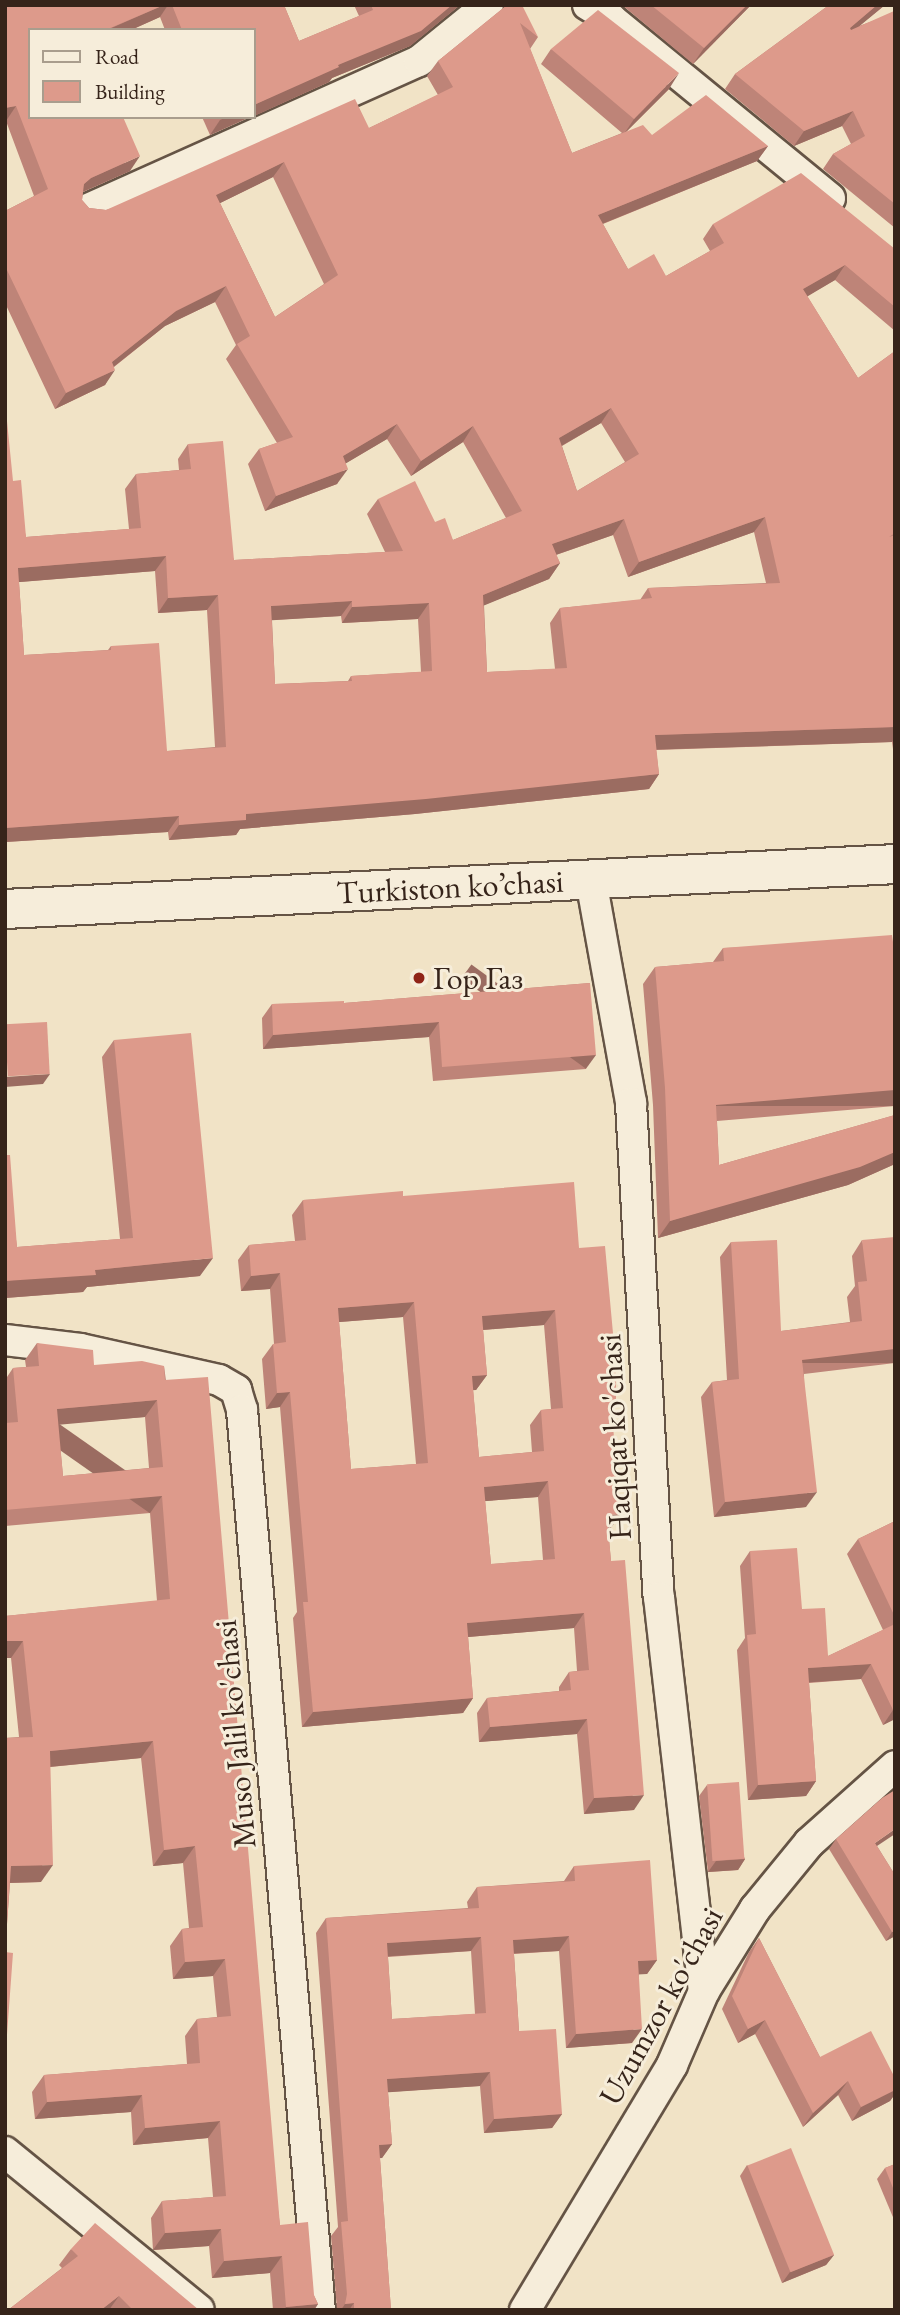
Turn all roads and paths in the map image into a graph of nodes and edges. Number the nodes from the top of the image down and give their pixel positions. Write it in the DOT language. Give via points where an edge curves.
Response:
graph roads {
  1 [pos="488,5"];
  2 [pos="588,5"];
  3 [pos="88,209"];
  4 [pos="853,217"];
  5 [pos="895,864"];
  6 [pos="591,880"];
  7 [pos="5,909"];
  8 [pos="5,1340"];
  9 [pos="895,1766"];
  10 [pos="704,1991"];
  11 [pos="5,2152"];
  12 [pos="199,2310"];
  13 [pos="320,2310"];
  14 [pos="525,2310"];
  1 -- 3 [label="street" via="419,61"];
  2 -- 4 [label="street"];
  5 -- 6 [label="main road, Turkiston ko’chasi"];
  6 -- 7 [label="main road, Turkiston ko’chasi"];
  6 -- 10 [label="street, Haqiqat ko'chasi" via="631,1103 659,1597"];
  8 -- 13 [label="street, Muso Jalil ko'chasi" via="80,1349 219,1380 236,1390 243,1410"];
  9 -- 10 [label="street, Uzumzor ko'chasi" via="809,1843 755,1909"];
  10 -- 14 [label="street, Uzumzor ko'chasi" via="672,2065"];
  11 -- 12 [label="street"];
}
